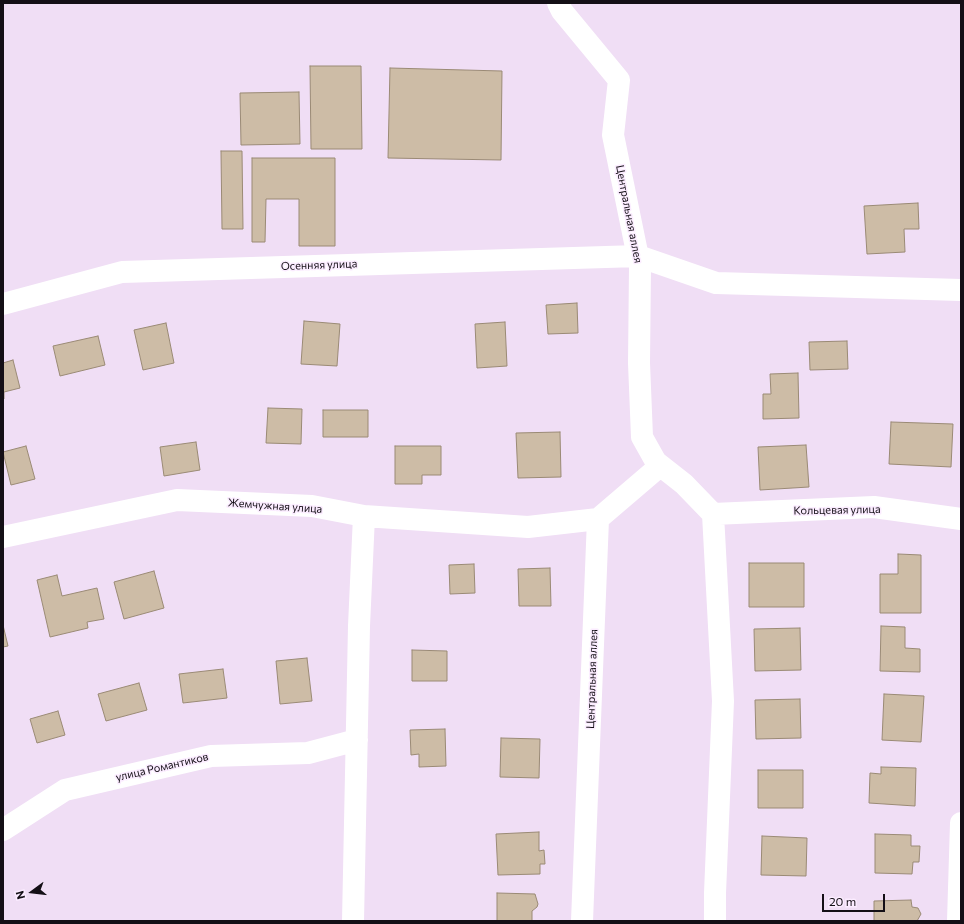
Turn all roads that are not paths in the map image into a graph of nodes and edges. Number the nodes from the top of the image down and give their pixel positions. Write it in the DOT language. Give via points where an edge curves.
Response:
graph roads {
  1 [pos="558,3"];
  2 [pos="638,256"];
  3 [pos="961,290"];
  4 [pos="3,304"];
  5 [pos="660,466"];
  6 [pos="713,514"];
  7 [pos="364,516"];
  8 [pos="598,519"];
  9 [pos="961,519"];
  10 [pos="3,537"];
  11 [pos="357,740"];
  12 [pos="961,823"];
  13 [pos="3,830"];
  14 [pos="353,921"];
  15 [pos="582,921"];
  16 [pos="715,921"];
  17 [pos="958,921"];
  1 -- 2 [label="street, Центральная аллея" via="619,80 613,135"];
  2 -- 3 [label="street" via="716,284"];
  2 -- 4 [label="street, Осенняя улица" via="122,272"];
  2 -- 5 [label="street, Центральная аллея" via="638,362 642,436"];
  5 -- 6 [label="street, Центральная аллея" via="684,484"];
  5 -- 8 [label="street"];
  6 -- 9 [label="street, Кольцевая улица" via="874,507"];
  6 -- 16 [label="street" via="723,701"];
  7 -- 8 [label="street, Жемчужная улица" via="528,527"];
  7 -- 10 [label="street, Жемчужная улица" via="312,506 177,500"];
  7 -- 11 [label="street"];
  8 -- 15 [label="street, Центральная аллея"];
  11 -- 13 [label="street, улица Романтиков" via="308,753 211,756 65,790"];
  11 -- 14 [label="street"];
  12 -- 17 [label="street"];
}
